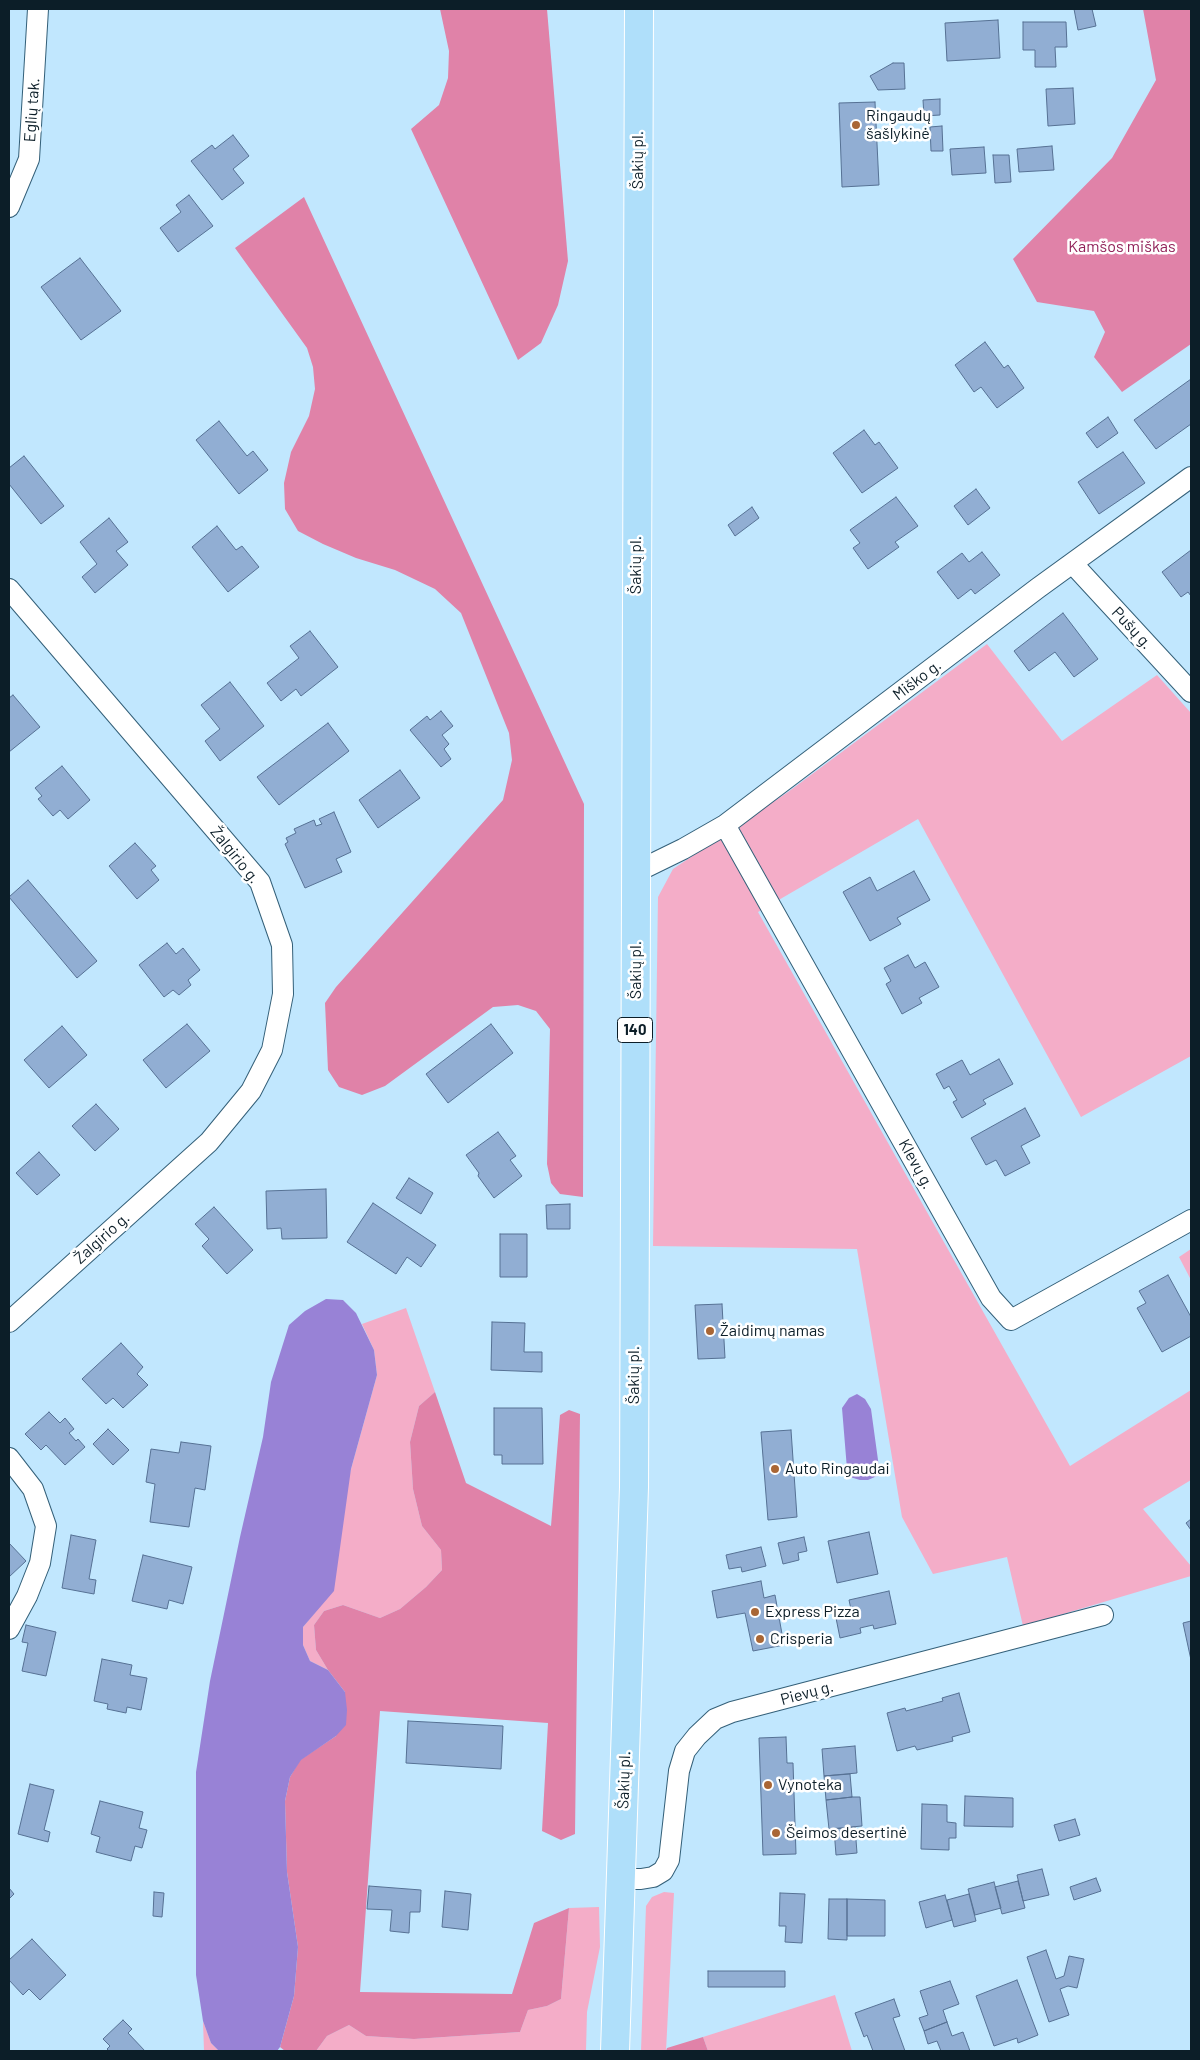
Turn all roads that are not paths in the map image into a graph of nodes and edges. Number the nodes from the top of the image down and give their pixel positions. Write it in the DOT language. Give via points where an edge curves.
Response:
graph roads {
  1 [pos="38,9"];
  2 [pos="639,9"];
  3 [pos="9,207"];
  4 [pos="1191,477"];
  5 [pos="1073,564"];
  6 [pos="9,589"];
  7 [pos="1191,692"];
  8 [pos="725,825"];
  9 [pos="636,872"];
  10 [pos="1191,1220"];
  11 [pos="9,1322"];
  12 [pos="9,1458"];
  13 [pos="1103,1615"];
  14 [pos="9,1629"];
  15 [pos="622,1879"];
  16 [pos="615,2051"];
  1 -- 3 [label="street, Eglių tak." via="28,159"];
  2 -- 9 [label="main road, Šakių pl. / 140"];
  4 -- 5 [label="street, Miško g."];
  5 -- 7 [label="street, Pušų g."];
  5 -- 8 [label="street, Miško g."];
  6 -- 11 [label="street, Žalgirio g." via="260,882 282,945 284,994 272,1050 251,1091 209,1142"];
  8 -- 9 [label="street, Miško g."];
  8 -- 10 [label="street, Klevų g." via="991,1298 1011,1320"];
  9 -- 15 [label="main road, Šakių pl. / 140" via="634,1487"];
  12 -- 14 [label="street" via="33,1489 46,1526 40,1563"];
  13 -- 15 [label="street, Pievų g." via="715,1719 685,1751 679,1772 669,1860 663,1871 653,1877"];
  15 -- 16 [label="main road, Šakių pl. / 140"];
}
